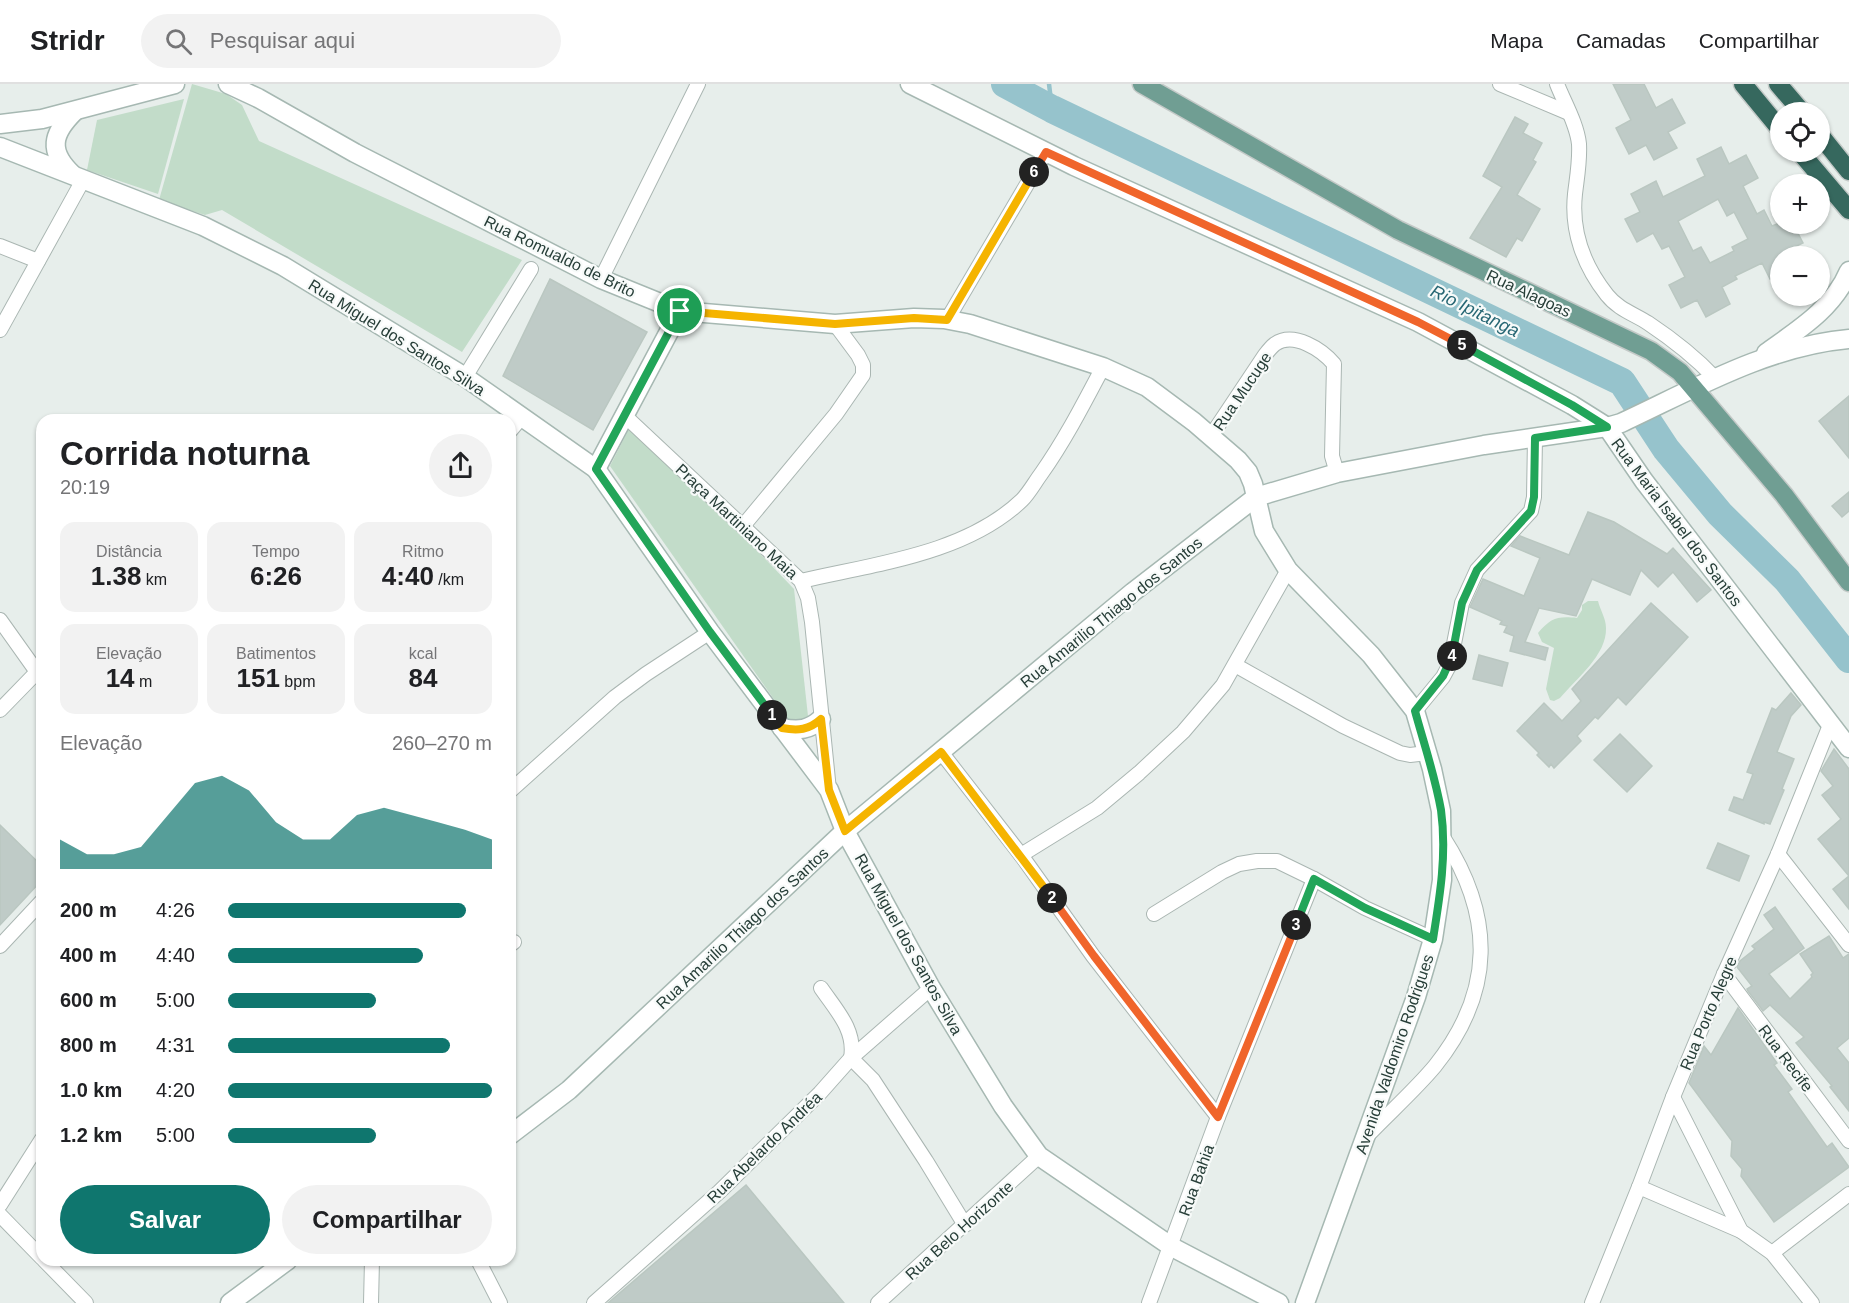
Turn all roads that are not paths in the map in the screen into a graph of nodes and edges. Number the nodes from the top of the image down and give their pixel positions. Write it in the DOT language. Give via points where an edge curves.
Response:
graph roads {
  1 [pos="228,84"];
  2 [pos="698,84"];
  3 [pos="910,84"];
  4 [pos="1142,84"];
  5 [pos="1500,84"];
  6 [pos="1557,84"];
  7 [pos="1743,84"];
  8 [pos="1778,84"];
  9 [pos="171,85"];
  10 [pos="1793,102"];
  11 [pos="74,112"];
  12 [pos="1569,113"];
  13 [pos="1770,117"];
  14 [pos="42,119"];
  15 [pos="0,124"];
  16 [pos="0,147"];
  17 [pos="1830,147"];
  18 [pos="1046,152"];
  19 [pos="36,161"];
  20 [pos="1808,162"];
  21 [pos="1849,171"];
  22 [pos="79,178"];
  23 [pos="1849,210"];
  24 [pos="0,246"];
  25 [pos="38,261"];
  26 [pos="531,269"];
  27 [pos="1849,271"];
  28 [pos="601,279"];
  29 [pos="680,311"];
  30 [pos="947,320"];
  31 [pos="835,324"];
  32 [pos="0,330"];
  33 [pos="1849,339"];
  34 [pos="1755,361"];
  35 [pos="1103,367"];
  36 [pos="465,376"];
  37 [pos="1714,378"];
  38 [pos="1693,389"];
  39 [pos="505,414"];
  40 [pos="624,415"];
  41 [pos="516,424"];
  42 [pos="1614,425"];
  43 [pos="1211,436"];
  44 [pos="1535,438"];
  45 [pos="596,469"];
  46 [pos="1337,473"];
  47 [pos="1256,497"];
  48 [pos="743,526"];
  49 [pos="1288,570"];
  50 [pos="801,581"];
  51 [pos="1849,582"];
  52 [pos="0,620"];
  53 [pos="710,632"];
  54 [pos="1236,665"];
  55 [pos="36,670"];
  56 [pos="36,679"];
  57 [pos="0,710"];
  58 [pos="1415,711"];
  59 [pos="821,719"];
  60 [pos="1830,725"];
  61 [pos="782,728"];
  62 [pos="1849,748"];
  63 [pos="941,752"];
  64 [pos="1427,753"];
  65 [pos="516,786"];
  66 [pos="829,790"];
  67 [pos="845,831"];
  68 [pos="1443,837"];
  69 [pos="1778,854"];
  70 [pos="1021,855"];
  71 [pos="1314,879"];
  72 [pos="36,907"];
  73 [pos="1154,914"];
  74 [pos="1433,939"];
  75 [pos="1849,945"];
  76 [pos="0,946"];
  77 [pos="1724,974"];
  78 [pos="821,988"];
  79 [pos="931,988"];
  80 [pos="851,1058"];
  81 [pos="1673,1098"];
  82 [pos="1218,1117"];
  83 [pos="516,1130"];
  84 [pos="1366,1137"];
  85 [pos="1849,1141"];
  86 [pos="36,1148"];
  87 [pos="1039,1156"];
  88 [pos="1639,1187"];
  89 [pos="1849,1194"];
  90 [pos="0,1205"];
  91 [pos="0,1215"];
  92 [pos="965,1225"];
  93 [pos="1741,1231"];
  94 [pos="1172,1246"];
  95 [pos="36,1252"];
  96 [pos="1772,1253"];
  97 [pos="50,1266"];
  98 [pos="280,1266"];
  99 [pos="372,1266"];
  100 [pos="481,1266"];
  101 [pos="1597,1302"];
  102 [pos="86,1303"];
  103 [pos="230,1303"];
  104 [pos="371,1303"];
  105 [pos="500,1303"];
  106 [pos="594,1303"];
  107 [pos="878,1303"];
  108 [pos="1149,1303"];
  109 [pos="1279,1303"];
  110 [pos="1305,1303"];
  111 [pos="1812,1303"];
  1 -- 28 [label="street, Rua Romualdo de Brito"];
  2 -- 28 [label="street"];
  3 -- 18 [label="street, Rua Maria Isabel dos Santos"];
  4 -- 38 [label="main road, Rua Alagoas" via="1398,230 1651,351 1680,372"];
  5 -- 12 [label="street"];
  6 -- 12 [label="street"];
  7 -- 13 [label="highway"];
  8 -- 10 [label="highway"];
  9 -- 11 [label="street"];
  11 -- 14 [label="street"];
  11 -- 22 [label="street" via="59,129 56,149 57,157"];
  12 -- 37 [label="street" via="1579,142 1575,225 1589,269 1617,306 1659,330"];
  14 -- 15 [label="street"];
  14 -- 19 [label="street" via="50,142 43,157"];
  16 -- 19 [label="street, Rua Miguel dos Santos Silva"];
  17 -- 21 [label="highway"];
  18 -- 30 [label="street"];
  18 -- 42 [label="street, Rua Maria Isabel dos Santos" via="1418,322"];
  19 -- 22 [label="street, Rua Miguel dos Santos Silva"];
  20 -- 23 [label="highway"];
  22 -- 25 [label="street"];
  22 -- 36 [label="street, Rua Miguel dos Santos Silva" via="203,226 261,254"];
  24 -- 25 [label="street"];
  25 -- 32 [label="street"];
  26 -- 36 [label="street"];
  27 -- 34 [label="street" via="1834,299"];
  28 -- 29 [label="street, Rua Romualdo de Brito"];
  29 -- 31 [label="street, Rua Romualdo de Brito"];
  29 -- 40 [label="street"];
  30 -- 31 [label="street, Rua Romualdo de Brito" via="914,318"];
  30 -- 35 [label="street, Rua Romualdo de Brito"];
  31 -- 48 [label="street" via="858,355 863,375 836,414"];
  33 -- 34 [label="street" via="1824,341"];
  34 -- 37 [label="street"];
  35 -- 43 [label="street, Rua Romualdo de Brito" via="1147,387"];
  35 -- 50 [label="street" via="1048,465 1024,498 999,519 944,546"];
  36 -- 39 [label="street, Rua Miguel dos Santos Silva"];
  37 -- 38 [label="street"];
  38 -- 42 [label="street"];
  38 -- 51 [label="main road, Rua Alagoas" via="1784,495"];
  40 -- 45 [label="street"];
  40 -- 48 [label="street, Praça Martiniano Maia"];
  41 -- 45 [label="street, Rua Miguel dos Santos Silva"];
  42 -- 44 [label="street"];
  42 -- 60 [label="street, Rua Maria Isabel dos Santos" via="1644,481"];
  43 -- 46 [label="street, Rua Mucuge" via="1274,344 1287,339 1300,341 1334,364 1332,456"];
  43 -- 47 [label="street, Rua Romualdo de Brito" via="1243,466"];
  44 -- 46 [label="street"];
  44 -- 58 [label="street" via="1531,511 1477,570 1462,603 1450,664"];
  45 -- 53 [label="street, Rua Miguel dos Santos Silva"];
  46 -- 47 [label="street"];
  47 -- 49 [label="street, Avenida Valdomiro Rodrigues" via="1264,531"];
  47 -- 63 [label="street, Rua Amarilio Thiago dos Santos" via="1133,592"];
  48 -- 50 [label="street, Praça Martiniano Maia"];
  49 -- 54 [label="street"];
  49 -- 58 [label="street, Avenida Valdomiro Rodrigues" via="1371,655"];
  50 -- 59 [label="street, Praça Martiniano Maia" via="812,622"];
  52 -- 55 [label="street"];
  53 -- 61 [label="street, Rua Miguel dos Santos Silva"];
  53 -- 65 [label="street" via="615,697"];
  54 -- 64 [label="street" via="1343,726 1400,753"];
  54 -- 70 [label="street" via="1183,732 1139,773 1096,808"];
  56 -- 57 [label="street"];
  58 -- 64 [label="street, Avenida Valdomiro Rodrigues"];
  59 -- 61 [label="street" via="803,730"];
  59 -- 66 [label="street, Praça Martiniano Maia"];
  60 -- 62 [label="street, Rua Maria Isabel dos Santos"];
  60 -- 69 [label="street, Rua Porto Alegre"];
  61 -- 66 [label="street, Rua Miguel dos Santos Silva"];
  63 -- 67 [label="street, Rua Amarilio Thiago dos Santos"];
  63 -- 70 [label="street"];
  64 -- 68 [label="street, Avenida Valdomiro Rodrigues" via="1441,810"];
  66 -- 67 [label="street, Rua Miguel dos Santos Silva"];
  67 -- 79 [label="street, Rua Miguel dos Santos Silva"];
  67 -- 83 [label="street, Rua Amarilio Thiago dos Santos" via="569,1090"];
  68 -- 74 [label="street, Avenida Valdomiro Rodrigues" via="1442,880"];
  68 -- 84 [label="street" via="1474,898 1482,941 1480,971 1456,1035 1434,1066"];
  69 -- 75 [label="street"];
  69 -- 77 [label="street, Rua Porto Alegre"];
  70 -- 82 [label="street"];
  71 -- 73 [label="street" via="1277,861 1239,864"];
  71 -- 74 [label="street"];
  71 -- 82 [label="street, Rua Bahia"];
  72 -- 76 [label="street"];
  74 -- 84 [label="street, Avenida Valdomiro Rodrigues"];
  77 -- 81 [label="street, Rua Porto Alegre"];
  77 -- 85 [label="street, Rua Recife"];
  78 -- 80 [label="street" via="848,1029 854,1045"];
  79 -- 80 [label="street, Rua Abelardo Andréa"];
  79 -- 87 [label="street, Rua Miguel dos Santos Silva" via="1003,1106"];
  80 -- 92 [label="street" via="873,1080"];
  80 -- 106 [label="street, Rua Abelardo Andréa" via="719,1192"];
  81 -- 88 [label="street, Rua Porto Alegre"];
  81 -- 93 [label="street"];
  82 -- 94 [label="street, Rua Bahia"];
  84 -- 110 [label="street, Avenida Valdomiro Rodrigues"];
  86 -- 90 [label="street"];
  87 -- 92 [label="street, Rua Belo Horizonte"];
  87 -- 94 [label="street, Rua Miguel dos Santos Silva"];
  88 -- 93 [label="street"];
  88 -- 101 [label="street, Rua Porto Alegre"];
  89 -- 96 [label="street"];
  91 -- 95 [label="street"];
  92 -- 107 [label="street, Rua Belo Horizonte"];
  93 -- 96 [label="street"];
  94 -- 108 [label="street, Rua Bahia"];
  94 -- 109 [label="street, Rua Miguel dos Santos Silva"];
  96 -- 111 [label="street"];
  97 -- 102 [label="street"];
  98 -- 103 [label="street"];
  99 -- 104 [label="street"];
  100 -- 105 [label="street"];
}
